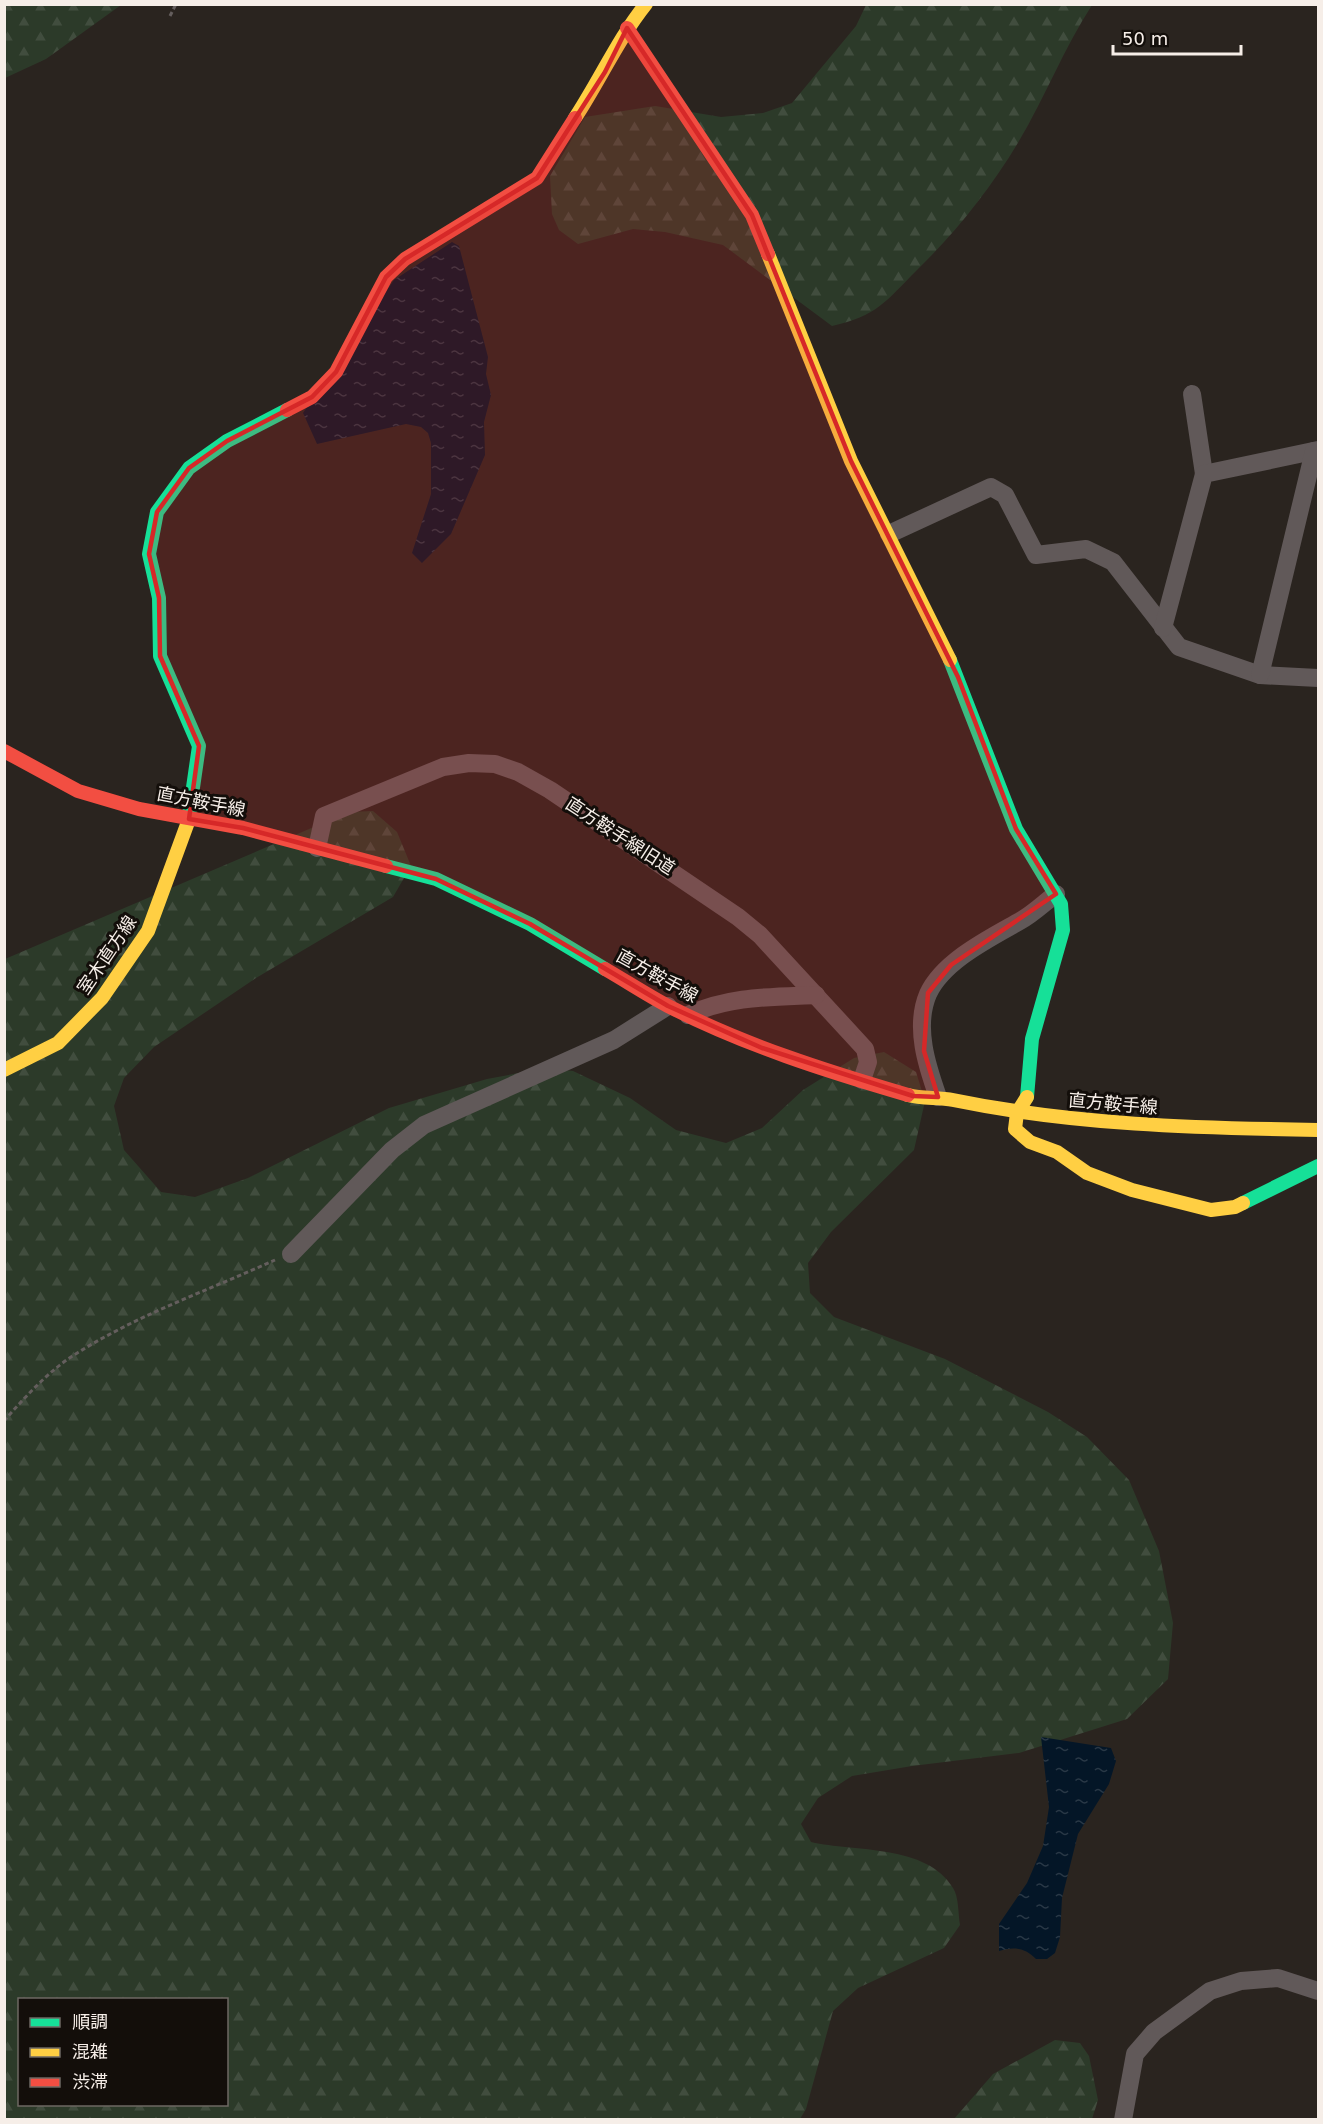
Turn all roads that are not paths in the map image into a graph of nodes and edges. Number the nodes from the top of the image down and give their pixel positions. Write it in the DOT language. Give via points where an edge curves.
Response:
graph roads {
  1 [pos="646,4"];
  2 [pos="627,28"];
  3 [pos="1192,394"];
  4 [pos="1316,451"];
  5 [pos="1204,474"];
  6 [pos="889,534"];
  7 [pos="1163,628"];
  8 [pos="1260,675"];
  9 [pos="1318,678"];
  10 [pos="5,751"];
  11 [pos="189,819"];
  12 [pos="317,848"];
  13 [pos="1056,894"];
  14 [pos="816,995"];
  15 [pos="668,1006"];
  16 [pos="688,1015"];
  17 [pos="4,1070"];
  18 [pos="862,1080"];
  19 [pos="938,1097"];
  20 [pos="1017,1113"];
  21 [pos="1318,1130"];
  22 [pos="1318,1166"];
  23 [pos="291,1254"];
  24 [pos="1318,1991"];
  25 [pos="1123,2120"];
  1 -- 2 [label="street, 室木直方線"];
  2 -- 6 [label="street" via="752,215 851,461"];
  2 -- 11 [label="street, 室木直方線" via="605,72 537,178 405,259 386,277 336,372 312,397 227,441 189,468 157,512 149,554 159,598 160,656 199,746"];
  3 -- 5 [label="street"];
  4 -- 5 [label="street"];
  4 -- 8 [label="street"];
  5 -- 7 [label="street"];
  6 -- 7 [label="street" via="991,487 1005,495 1036,555 1086,549 1113,562"];
  6 -- 13 [label="street" via="958,677 1016,829"];
  7 -- 8 [label="street" via="1179,647"];
  8 -- 9 [label="street"];
  10 -- 11 [label="street, 直方鞍手線" via="78,791"];
  11 -- 12 [label="street, 直方鞍手線" via="243,828"];
  11 -- 17 [label="street, 室木直方線" via="148,931 102,998 58,1043"];
  12 -- 14 [label="street, 直方鞍手線旧道" via="324,816 443,767 495,764 550,790 738,917"];
  12 -- 15 [label="street, 直方鞍手線" via="435,879 530,924"];
  13 -- 19 [label="street" via="951,965 928,993 924,1007 924,1051"];
  13 -- 20 [label="street" via="1063,930 1032,1039 1027,1097"];
  14 -- 16 [label="street" via="748,997 707,1006"];
  14 -- 18 [label="street, 直方鞍手線旧道" via="865,1049 868,1062"];
  15 -- 16 [label="street, 直方鞍手線"];
  15 -- 23 [label="street" via="614,1040 424,1125 392,1150"];
  16 -- 18 [label="street, 直方鞍手線" via="762,1048"];
  18 -- 19 [label="street, 直方鞍手線" via="913,1096"];
  19 -- 20 [label="street, 直方鞍手線"];
  20 -- 21 [label="street, 直方鞍手線" via="1166,1126"];
  20 -- 22 [label="street" via="1015,1129 1030,1142 1057,1152 1087,1173 1132,1190 1211,1210 1235,1207"];
  24 -- 25 [label="street" via="1278,1978 1241,1981 1210,1991 1154,2032 1135,2054"];
}
